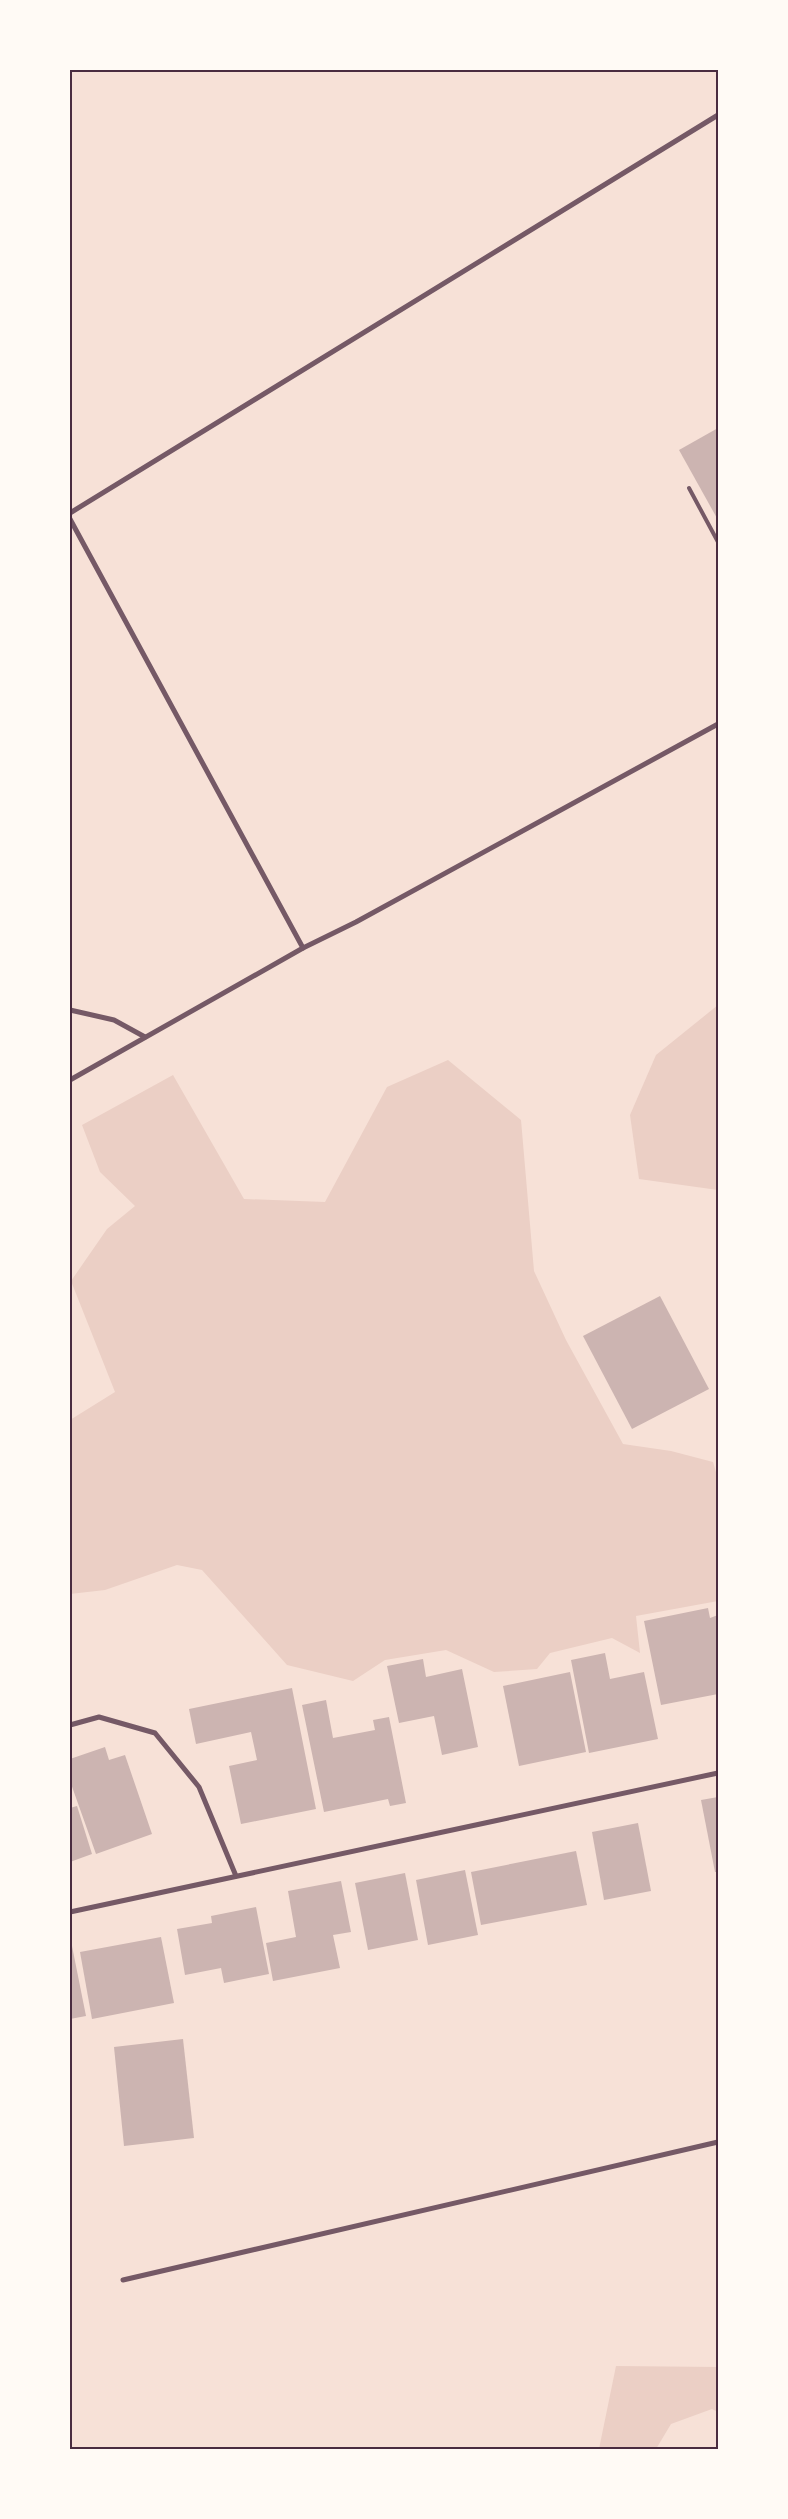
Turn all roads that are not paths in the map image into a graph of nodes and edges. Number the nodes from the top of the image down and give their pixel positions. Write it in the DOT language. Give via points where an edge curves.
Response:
graph roads {
  1 [pos="718,115"];
  2 [pos="689,488"];
  3 [pos="70,513"];
  4 [pos="70,520"];
  5 [pos="718,542"];
  6 [pos="718,724"];
  7 [pos="303,948"];
  8 [pos="70,1010"];
  9 [pos="145,1037"];
  10 [pos="70,1080"];
  11 [pos="70,1725"];
  12 [pos="718,1773"];
  13 [pos="236,1876"];
  14 [pos="70,1912"];
  15 [pos="718,2142"];
  16 [pos="123,2280"];
  1 -- 3 [label="street"];
  2 -- 5 [label="lane"];
  4 -- 7 [label="street"];
  6 -- 7 [label="street"];
  7 -- 9 [label="street"];
  8 -- 9 [label="street" via="114,1020"];
  9 -- 10 [label="street"];
  11 -- 13 [label="street" via="100,1717 155,1733 199,1788"];
  12 -- 13 [label="street"];
  13 -- 14 [label="street"];
  15 -- 16 [label="street"];
}
